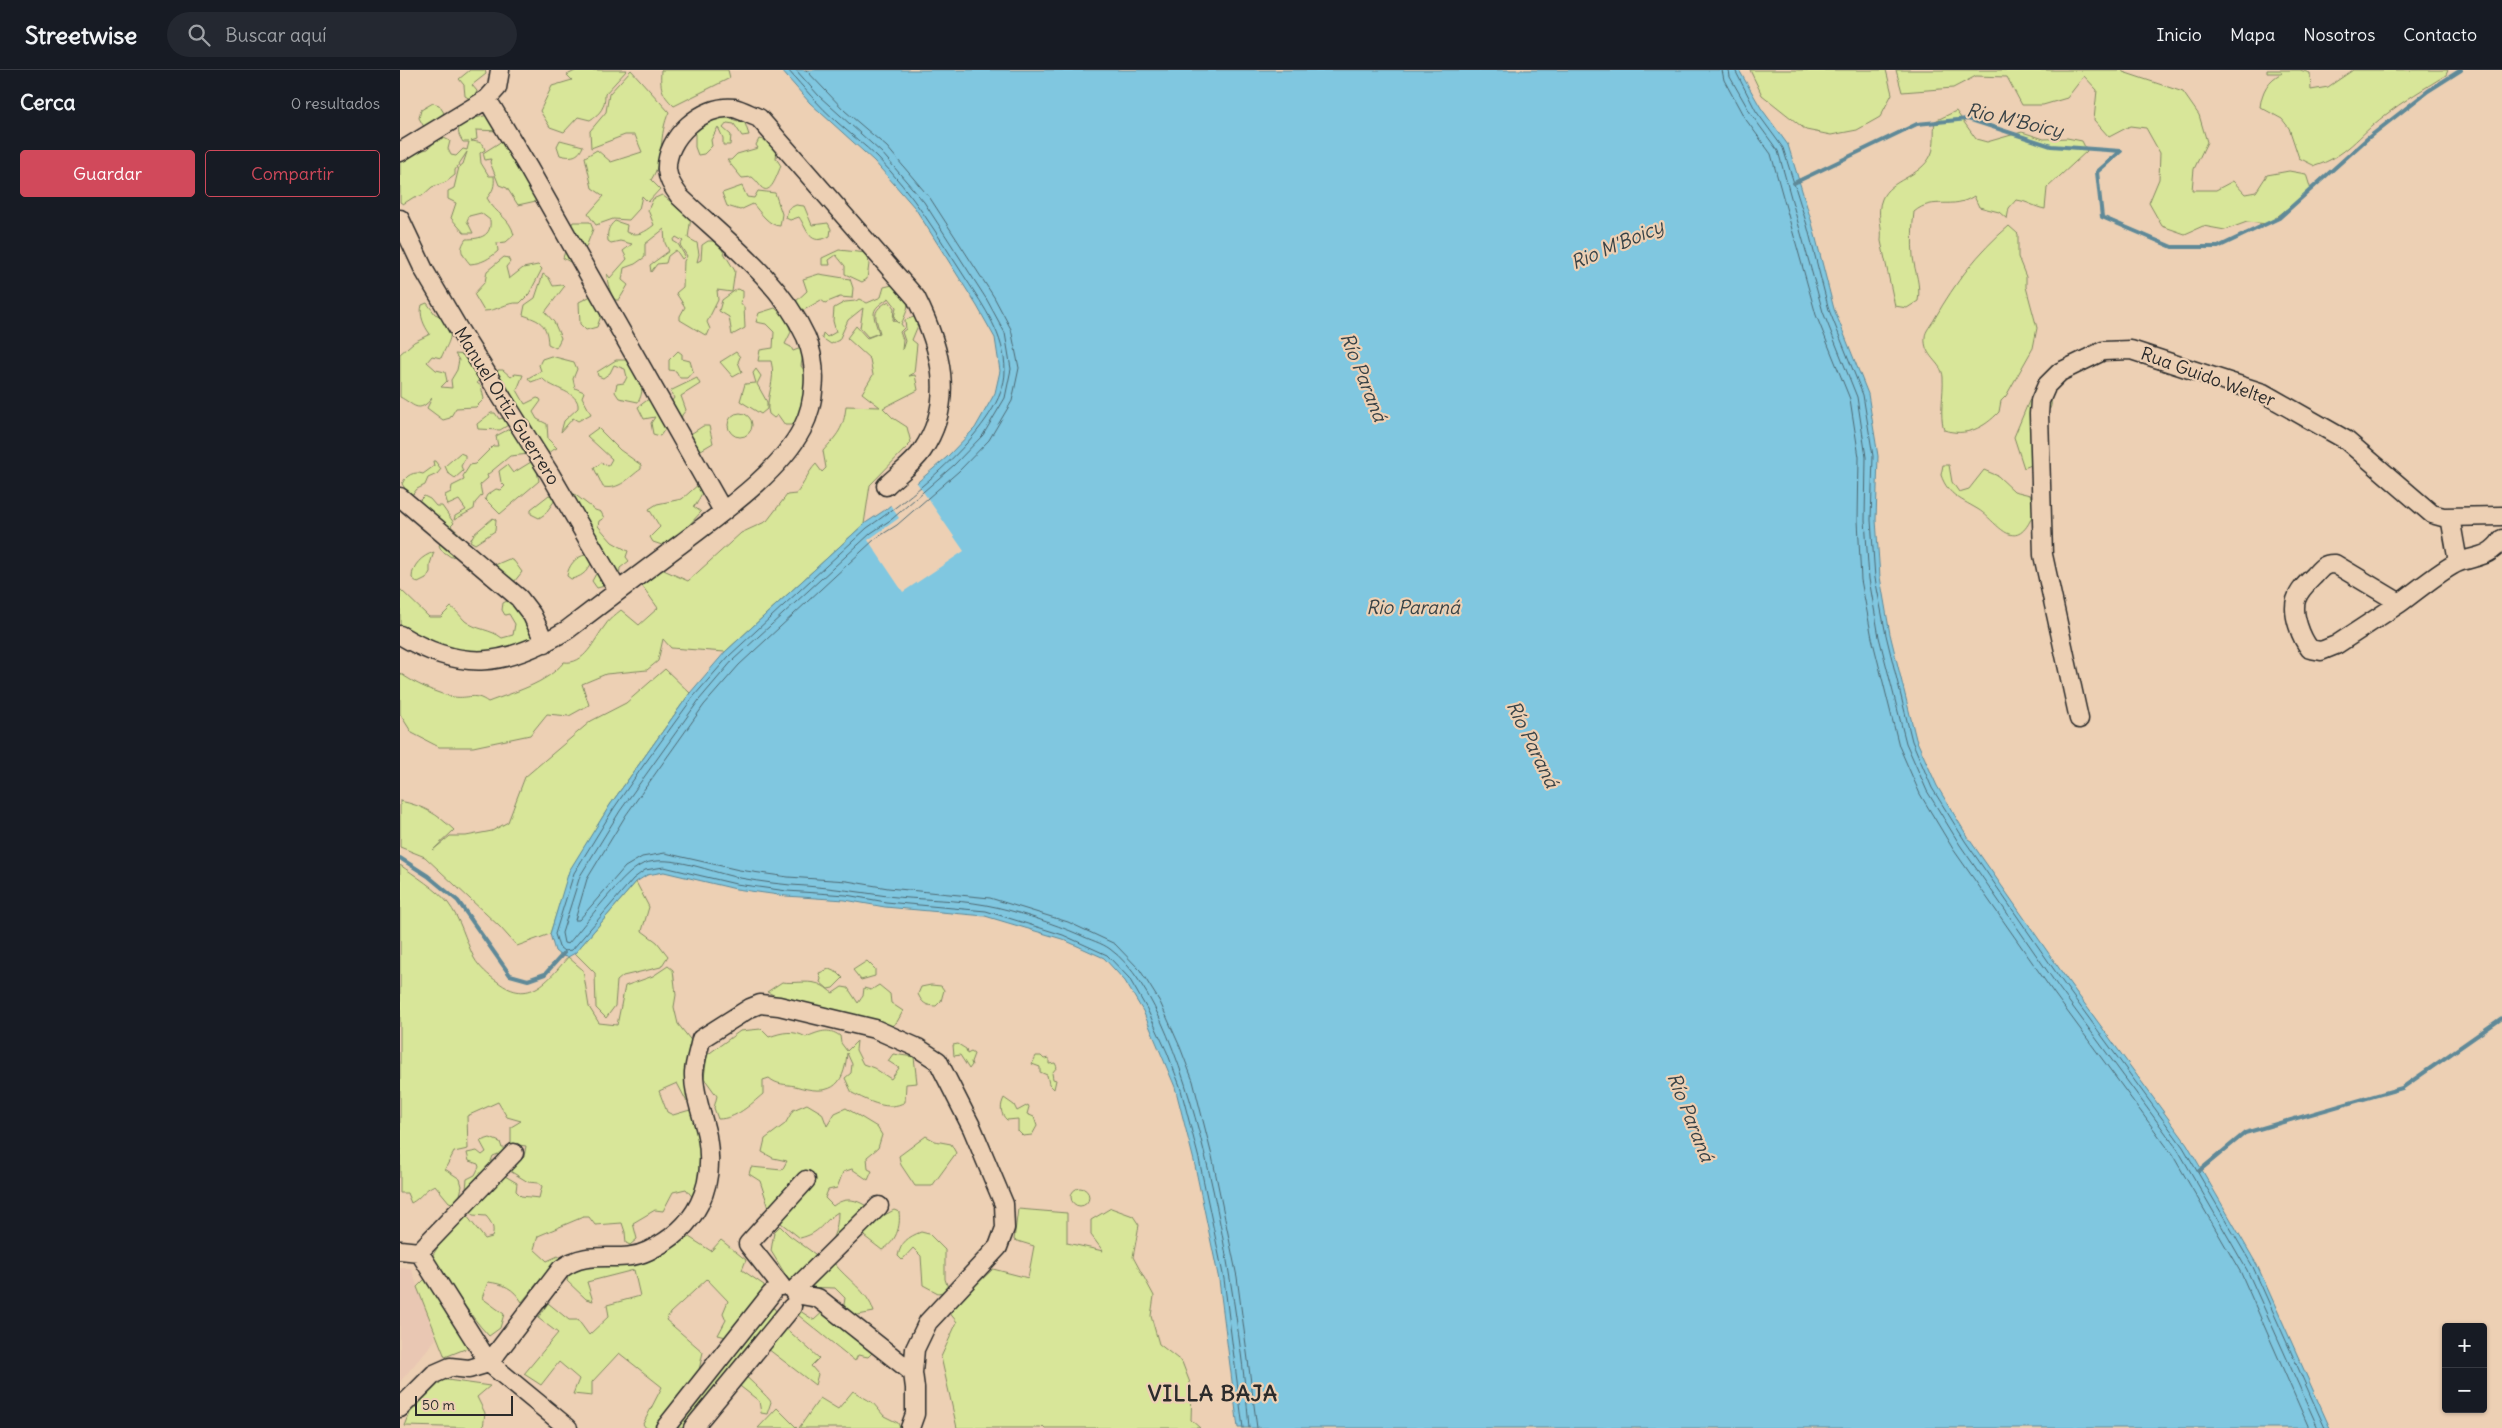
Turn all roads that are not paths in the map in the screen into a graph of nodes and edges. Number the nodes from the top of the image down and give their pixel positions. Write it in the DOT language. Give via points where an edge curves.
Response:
graph roads {
  1 [pos="500,70"];
  2 [pos="487,99"];
  3 [pos="400,152"];
  4 [pos="400,219"];
  5 [pos="886,486"];
  6 [pos="400,497"];
  7 [pos="723,512"];
  8 [pos="2502,516"];
  9 [pos="2450,517"];
  10 [pos="2502,539"];
  11 [pos="2458,562"];
  12 [pos="618,591"];
  13 [pos="2400,603"];
  14 [pos="400,636"];
  15 [pos="545,643"];
  16 [pos="2079,719"];
  17 [pos="514,1153"];
  18 [pos="806,1180"];
  19 [pos="879,1206"];
  20 [pos="400,1250"];
  21 [pos="419,1252"];
  22 [pos="786,1294"];
  23 [pos="489,1363"];
  24 [pos="913,1373"];
  25 [pos="400,1408"];
  26 [pos="568,1428"];
  27 [pos="665,1428"];
  28 [pos="692,1428"];
  29 [pos="910,1428"];
  1 -- 2 [label="street" via="497,88"];
  2 -- 3 [label="street"];
  2 -- 7 [label="street"];
  4 -- 12 [label="street, Manuel Ortiz Guerrero" via="424,270"];
  5 -- 7 [label="street" via="921,452 935,426 943,381 938,351 926,318 916,298 759,118 733,108 718,109 691,123 672,146 667,169 672,185 680,197 780,296 806,337 812,356 814,384 812,402 802,429 773,466"];
  6 -- 15 [label="street" via="519,598 532,615"];
  7 -- 12 [label="street"];
  8 -- 9 [label="street, Rua Guido Welter"];
  9 -- 11 [label="street"];
  9 -- 16 [label="street, Rua Guido Welter" via="2432,514 2346,440 2263,392 2131,350 2103,351 2078,361 2047,385 2039,414 2043,555"];
  10 -- 11 [label="street" via="2487,555"];
  11 -- 13 [label="street"];
  12 -- 15 [label="street"];
  13 -- 13 [label="street" via="2336,646 2321,651 2310,649 2304,641 2295,611 2302,589 2324,565 2330,563"];
  14 -- 15 [label="street" via="441,655 474,661 509,656"];
  17 -- 21 [label="street"];
  18 -- 22 [label="street" via="748,1244"];
  19 -- 22 [label="street"];
  20 -- 21 [label="street"];
  21 -- 23 [label="street"];
  22 -- 24 [label="street" via="818,1298"];
  22 -- 27 [label="street"];
  22 -- 28 [label="street"];
  23 -- 24 [label="street" via="531,1306 572,1260 647,1252 681,1229 695,1212 704,1199 710,1166 694,1073 701,1039 760,1004 867,1026 918,1048 938,1061 972,1128 1004,1204 1005,1228 998,1246 928,1322 915,1349"];
  23 -- 25 [label="street" via="469,1370 450,1367 434,1374"];
  23 -- 26 [label="street"];
  24 -- 29 [label="street" via="915,1414"];
}
